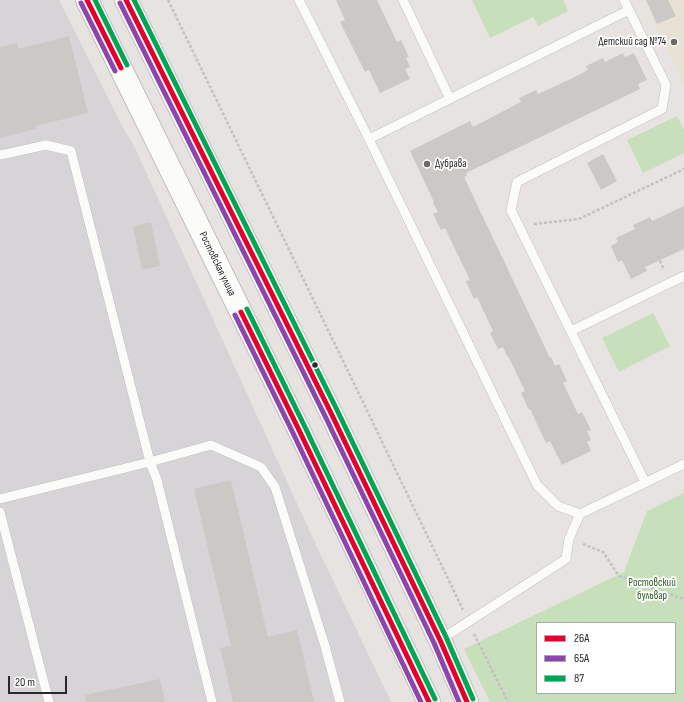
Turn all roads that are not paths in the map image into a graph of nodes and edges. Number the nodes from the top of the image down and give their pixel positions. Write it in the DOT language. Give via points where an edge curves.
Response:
graph roads {
  1 [pos="88,0"];
  2 [pos="126,0"];
  3 [pos="299,0"];
  4 [pos="403,0"];
  5 [pos="624,0"];
  6 [pos="629,10"];
  7 [pos="450,99"];
  8 [pos="369,139"];
  9 [pos="0,155"];
  10 [pos="684,276"];
  11 [pos="571,331"];
  12 [pos="150,462"];
  13 [pos="684,464"];
  14 [pos="645,482"];
  15 [pos="0,499"];
  16 [pos="0,512"];
  17 [pos="580,514"];
  18 [pos="440,640"];
  19 [pos="49,702"];
  20 [pos="212,702"];
  21 [pos="340,702"];
  22 [pos="429,702"];
  23 [pos="467,702"];
  1 -- 22 [label="street, Ростовская улица"];
  2 -- 18 [label="street" via="331,413"];
  3 -- 8 [label="lane"];
  4 -- 7 [label="lane"];
  5 -- 6 [label="lane"];
  6 -- 7 [label="lane"];
  6 -- 11 [label="lane" via="666,85 662,109 518,182 511,210"];
  7 -- 8 [label="lane"];
  8 -- 17 [label="lane" via="537,485 558,506"];
  9 -- 12 [label="lane" via="46,145 71,151"];
  10 -- 11 [label="lane"];
  11 -- 14 [label="lane"];
  12 -- 15 [label="lane"];
  12 -- 20 [label="lane" via="157,480"];
  12 -- 21 [label="lane" via="211,445 261,467 275,487"];
  13 -- 14 [label="lane"];
  14 -- 17 [label="lane"];
  16 -- 19 [label="lane"];
  17 -- 18 [label="lane" via="569,539 566,559"];
  18 -- 23 [label="street"];
}
